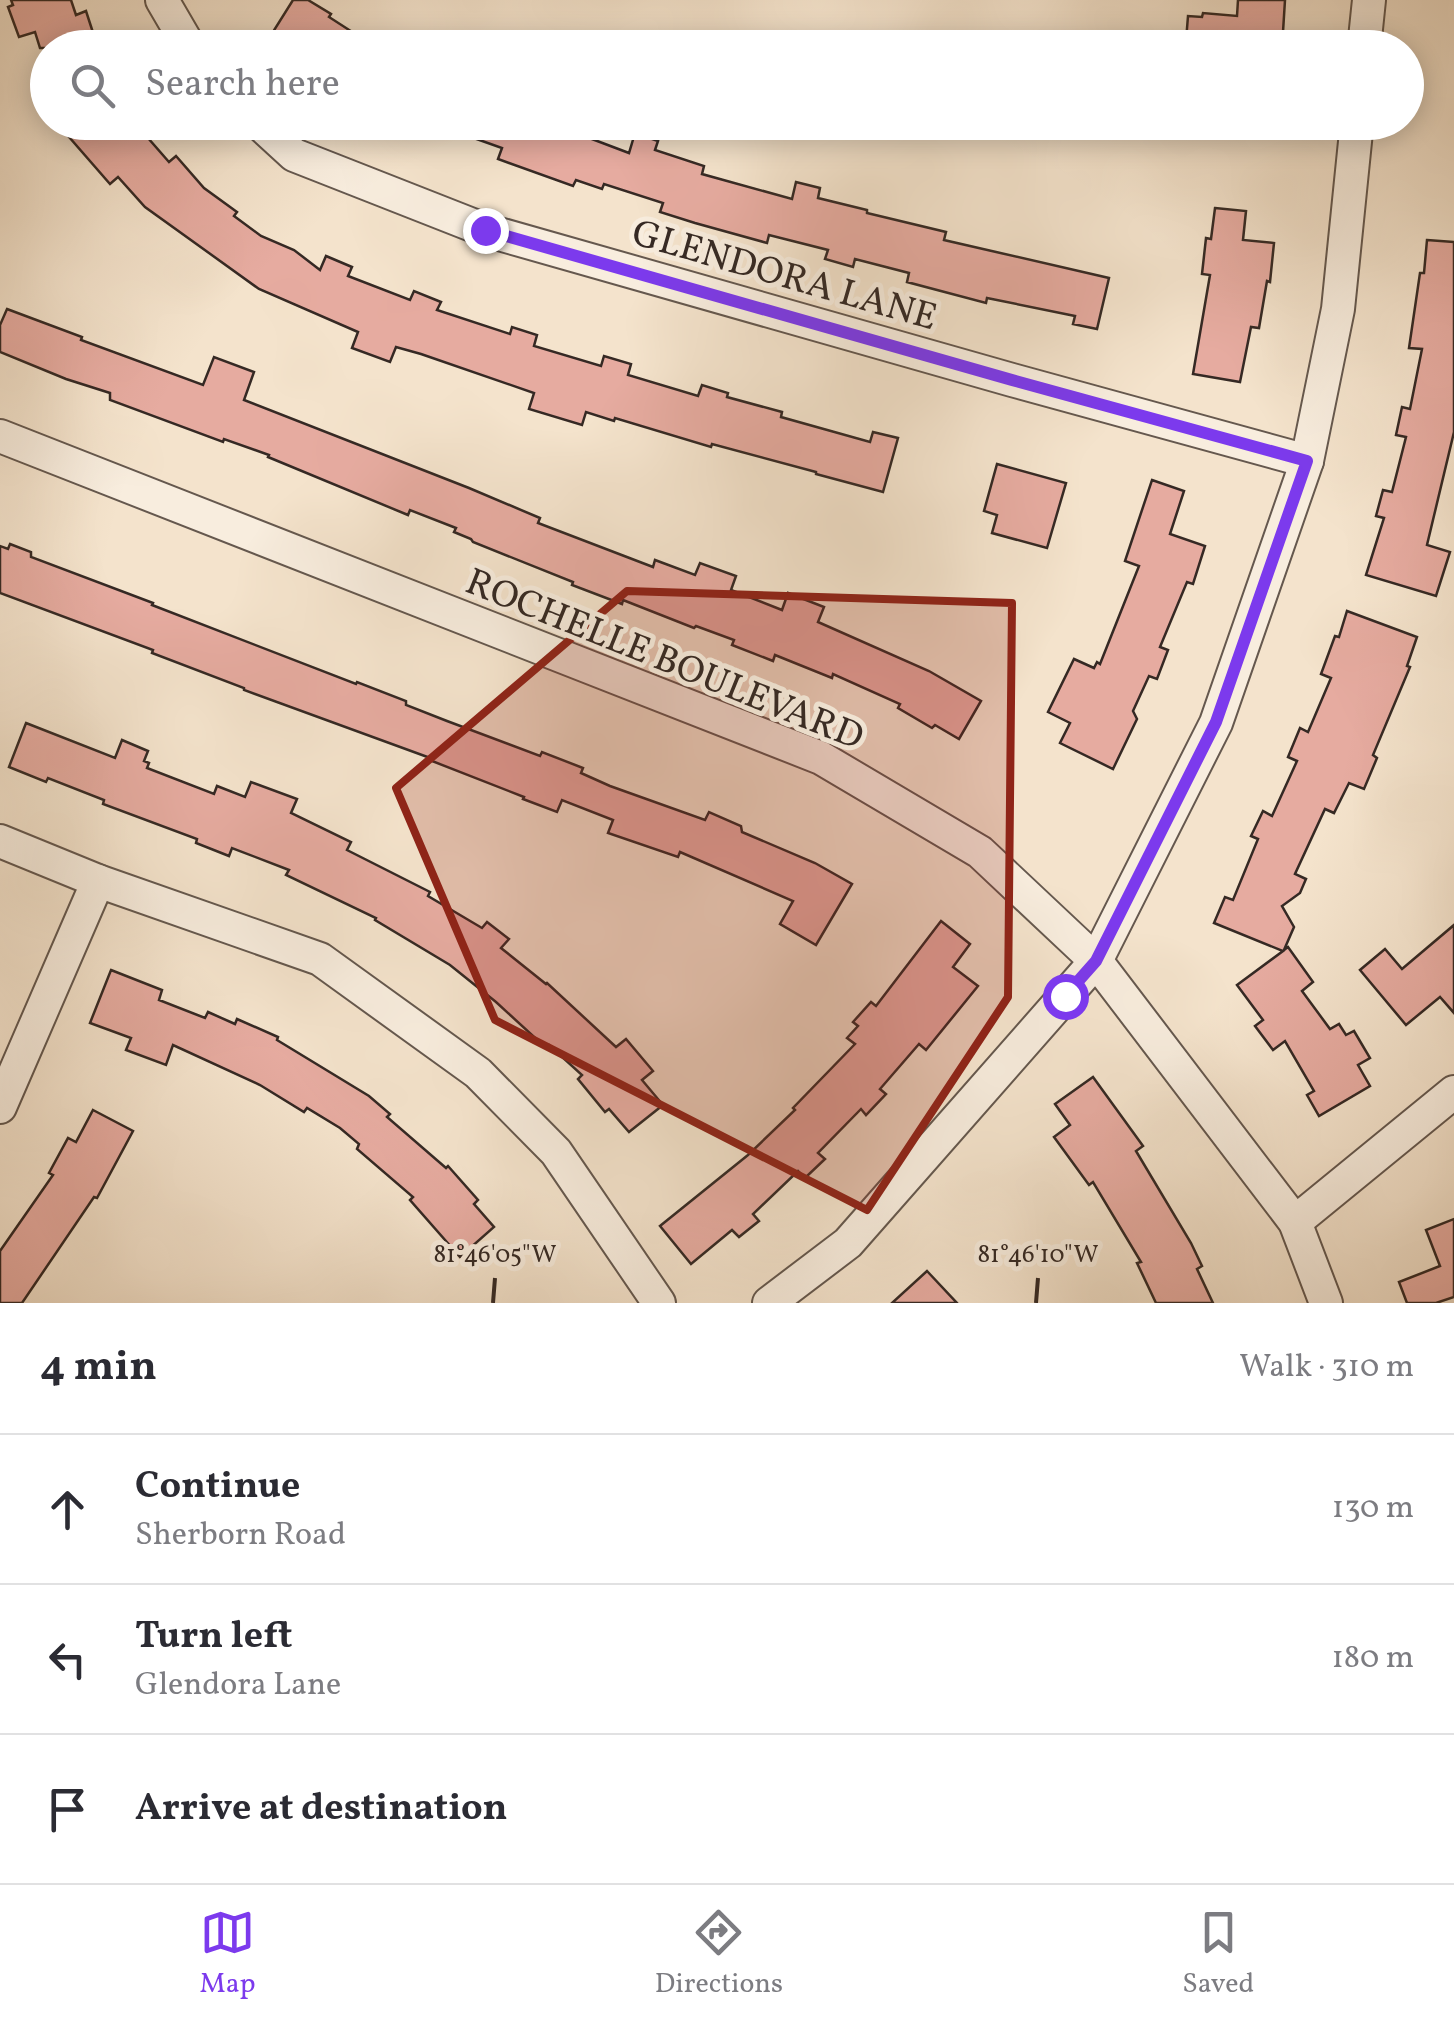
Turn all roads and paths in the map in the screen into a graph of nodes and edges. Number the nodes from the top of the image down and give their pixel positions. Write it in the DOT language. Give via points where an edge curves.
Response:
graph roads {
  1 [pos="162,0"];
  2 [pos="1369,0"];
  3 [pos="180,30"];
  4 [pos="1366,30"];
  5 [pos="278,140"];
  6 [pos="1355,140"];
  7 [pos="0,436"];
  8 [pos="1307,461"];
  9 [pos="0,841"];
  10 [pos="98,881"];
  11 [pos="1096,961"];
  12 [pos="1454,1092"];
  13 [pos="0,1107"];
  14 [pos="1295,1222"];
  15 [pos="659,1303"];
  16 [pos="768,1303"];
  17 [pos="1326,1303"];
  1 -- 3 [label="street"];
  2 -- 4 [label="street"];
  5 -- 8 [label="street, GLENDORA LANE" via="294,155 485,230"];
  6 -- 8 [label="street" via="1338,309"];
  7 -- 11 [label="street, ROCHELLE BOULEVARD" via="821,758 980,852"];
  8 -- 11 [label="street" via="1216,722"];
  9 -- 10 [label="street"];
  10 -- 13 [label="street"];
  10 -- 15 [label="street" via="320,958 478,1073 556,1152"];
  11 -- 14 [label="street, ROCHELLE BOULEVARD"];
  11 -- 16 [label="street" via="848,1243"];
  12 -- 14 [label="street"];
  14 -- 17 [label="street, ROCHELLE BOULEVARD"];
}
